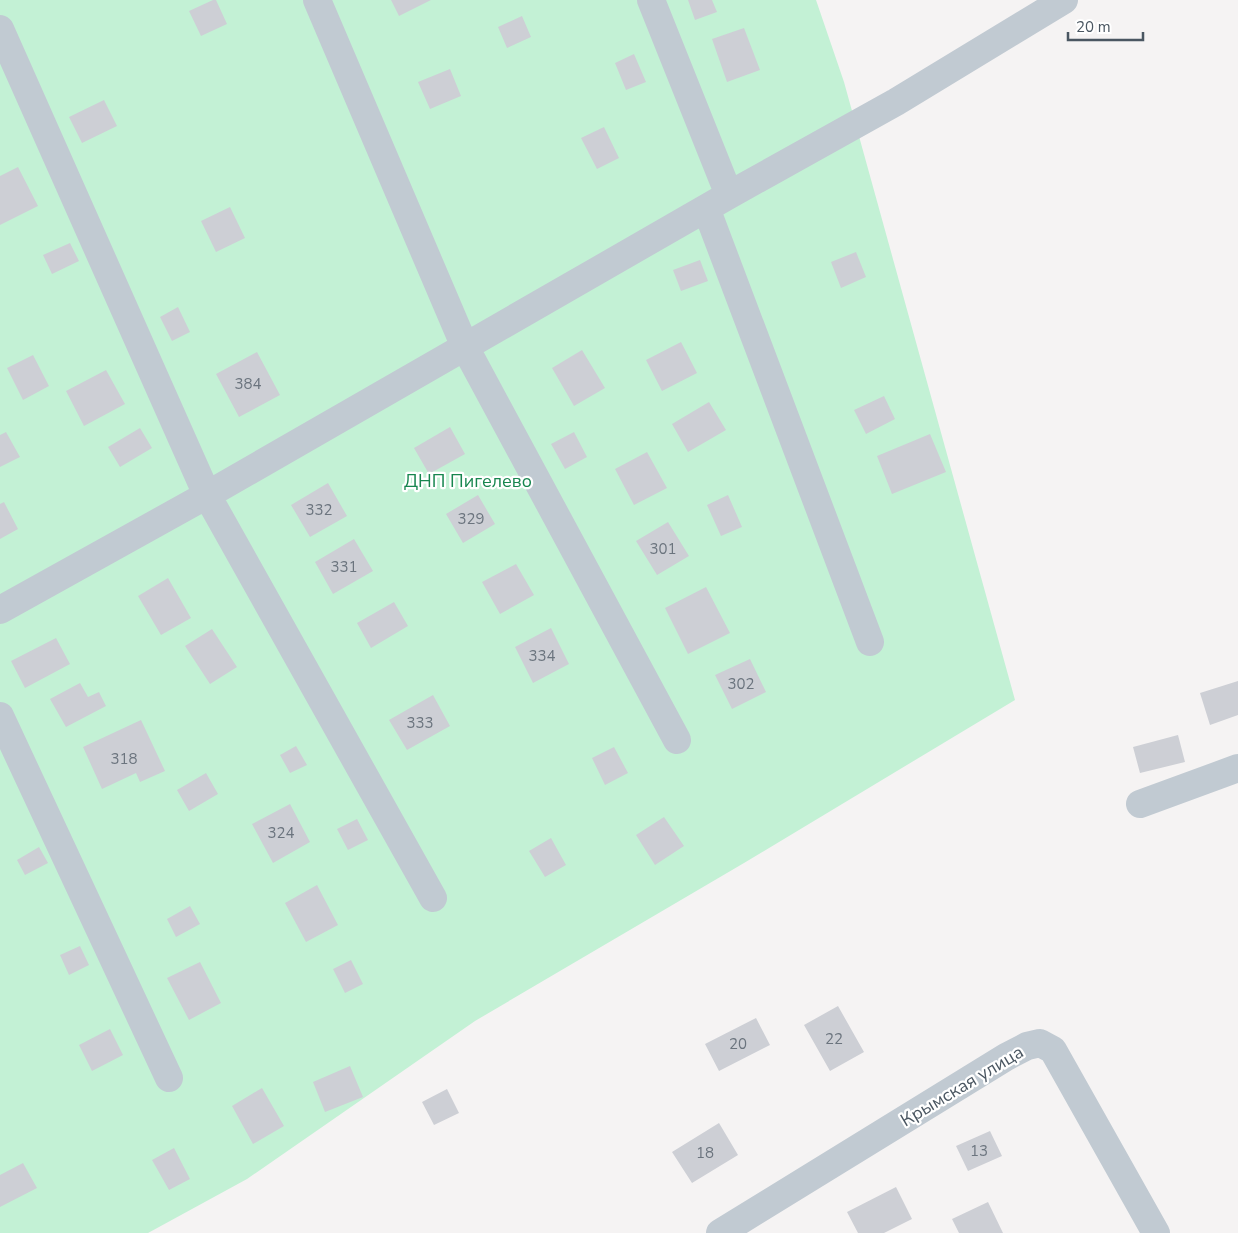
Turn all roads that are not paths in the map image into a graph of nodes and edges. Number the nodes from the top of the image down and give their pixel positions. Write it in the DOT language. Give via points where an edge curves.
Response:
graph roads {
  1 [pos="317,0"];
  2 [pos="651,0"];
  3 [pos="1064,0"];
  4 [pos="0,29"];
  5 [pos="718,202"];
  6 [pos="465,347"];
  7 [pos="207,495"];
  8 [pos="0,610"];
  9 [pos="870,642"];
  10 [pos="0,716"];
  11 [pos="677,740"];
  12 [pos="1238,768"];
  13 [pos="1140,804"];
  14 [pos="433,898"];
  15 [pos="169,1078"];
  16 [pos="720,1233"];
  17 [pos="1156,1233"];
  1 -- 6 [label="street"];
  2 -- 5 [label="street"];
  3 -- 5 [label="street" via="896,102"];
  4 -- 7 [label="street"];
  5 -- 6 [label="street"];
  5 -- 9 [label="street"];
  6 -- 7 [label="street"];
  6 -- 11 [label="street"];
  7 -- 8 [label="street"];
  7 -- 14 [label="street"];
  10 -- 15 [label="street"];
  12 -- 13 [label="street"];
  16 -- 17 [label="street, Крымская улица" via="1006,1057 1040,1043 1053,1050"];
}
